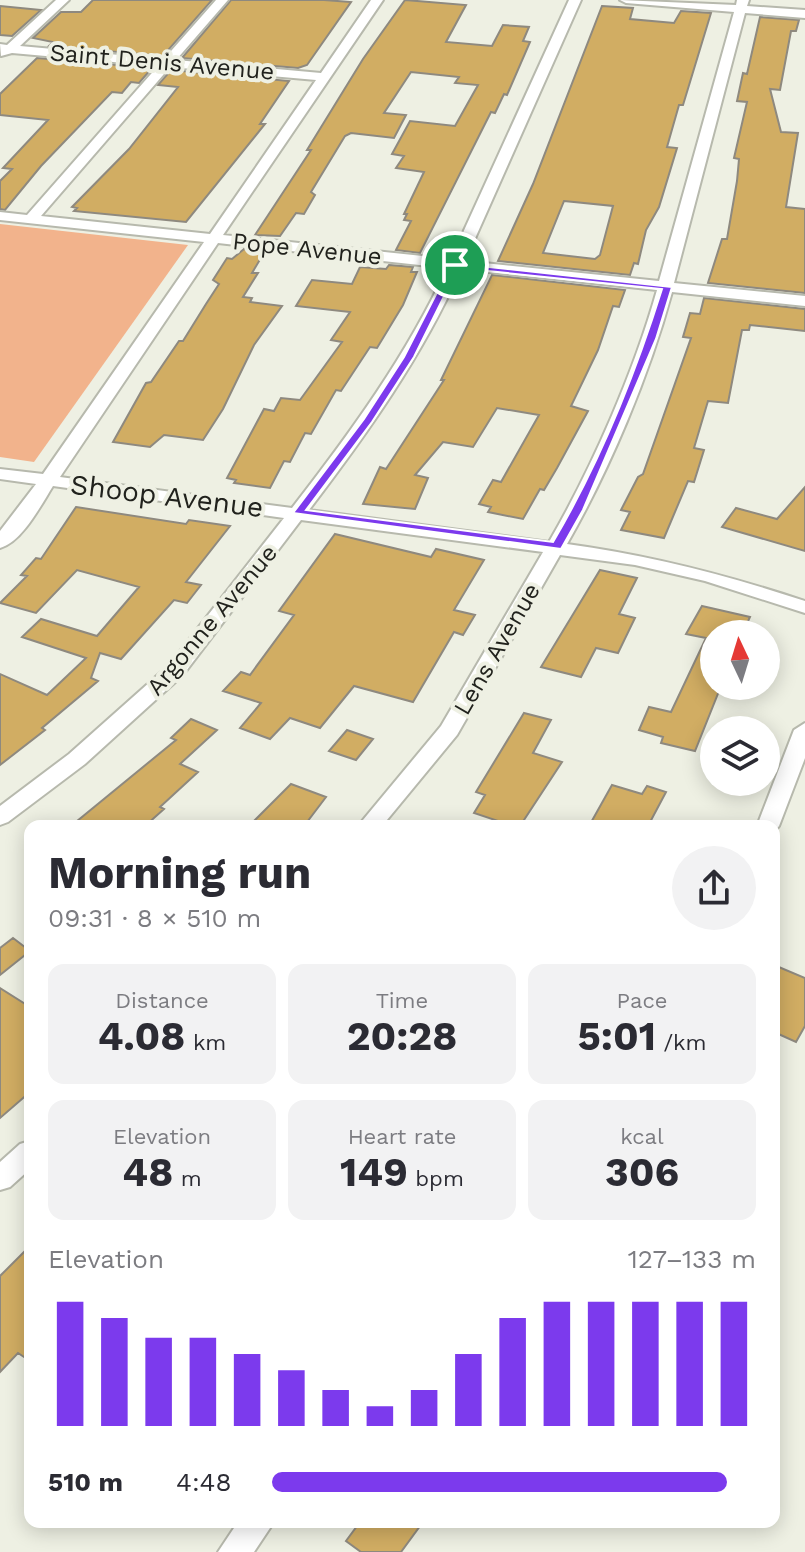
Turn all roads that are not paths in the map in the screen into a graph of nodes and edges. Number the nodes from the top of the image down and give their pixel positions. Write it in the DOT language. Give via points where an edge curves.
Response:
graph roads {
  1 [pos="63,0"];
  2 [pos="222,0"];
  3 [pos="377,0"];
  4 [pos="575,0"];
  5 [pos="626,0"];
  6 [pos="742,4"];
  7 [pos="805,14"];
  8 [pos="5,48"];
  9 [pos="0,58"];
  10 [pos="166,62"];
  11 [pos="324,77"];
  12 [pos="0,216"];
  13 [pos="31,219"];
  14 [pos="215,239"];
  15 [pos="455,265"];
  16 [pos="668,287"];
  17 [pos="805,301"];
  18 [pos="0,474"];
  19 [pos="48,480"];
  20 [pos="299,513"];
  21 [pos="0,542"];
  22 [pos="557,546"];
  23 [pos="805,607"];
  24 [pos="805,730"];
  25 [pos="0,817"];
  26 [pos="374,820"];
  27 [pos="770,820"];
  28 [pos="24,1157"];
  29 [pos="0,1179"];
  30 [pos="253,1528"];
  31 [pos="234,1552"];
  1 -- 8 [label="street"];
  2 -- 10 [label="street"];
  3 -- 11 [label="street"];
  4 -- 15 [label="street, Argonne Avenue"];
  5 -- 6 [label="street"];
  6 -- 7 [label="street"];
  6 -- 16 [label="street, Lens Avenue"];
  8 -- 9 [label="street"];
  8 -- 10 [label="street, Saint Denis Avenue"];
  10 -- 11 [label="street, Saint Denis Avenue"];
  10 -- 13 [label="street"];
  11 -- 14 [label="street"];
  12 -- 13 [label="street, Pope Avenue"];
  13 -- 14 [label="street, Pope Avenue"];
  14 -- 15 [label="street, Pope Avenue"];
  14 -- 19 [label="street"];
  15 -- 16 [label="street, Pope Avenue"];
  15 -- 20 [label="street, Argonne Avenue" via="385,395"];
  16 -- 17 [label="street, Pope Avenue"];
  16 -- 22 [label="street, Lens Avenue" via="651,339"];
  18 -- 19 [label="street, Shoop Avenue"];
  19 -- 20 [label="street, Shoop Avenue"];
  19 -- 21 [label="street"];
  20 -- 22 [label="street, Shoop Avenue"];
  20 -- 25 [label="street, Argonne Avenue" via="176,670 77,759"];
  22 -- 23 [label="street, Shoop Avenue" via="688,571"];
  22 -- 26 [label="street, Lens Avenue" via="449,730"];
  24 -- 27 [label="street"];
  28 -- 29 [label="street"];
  30 -- 31 [label="street"];
}
